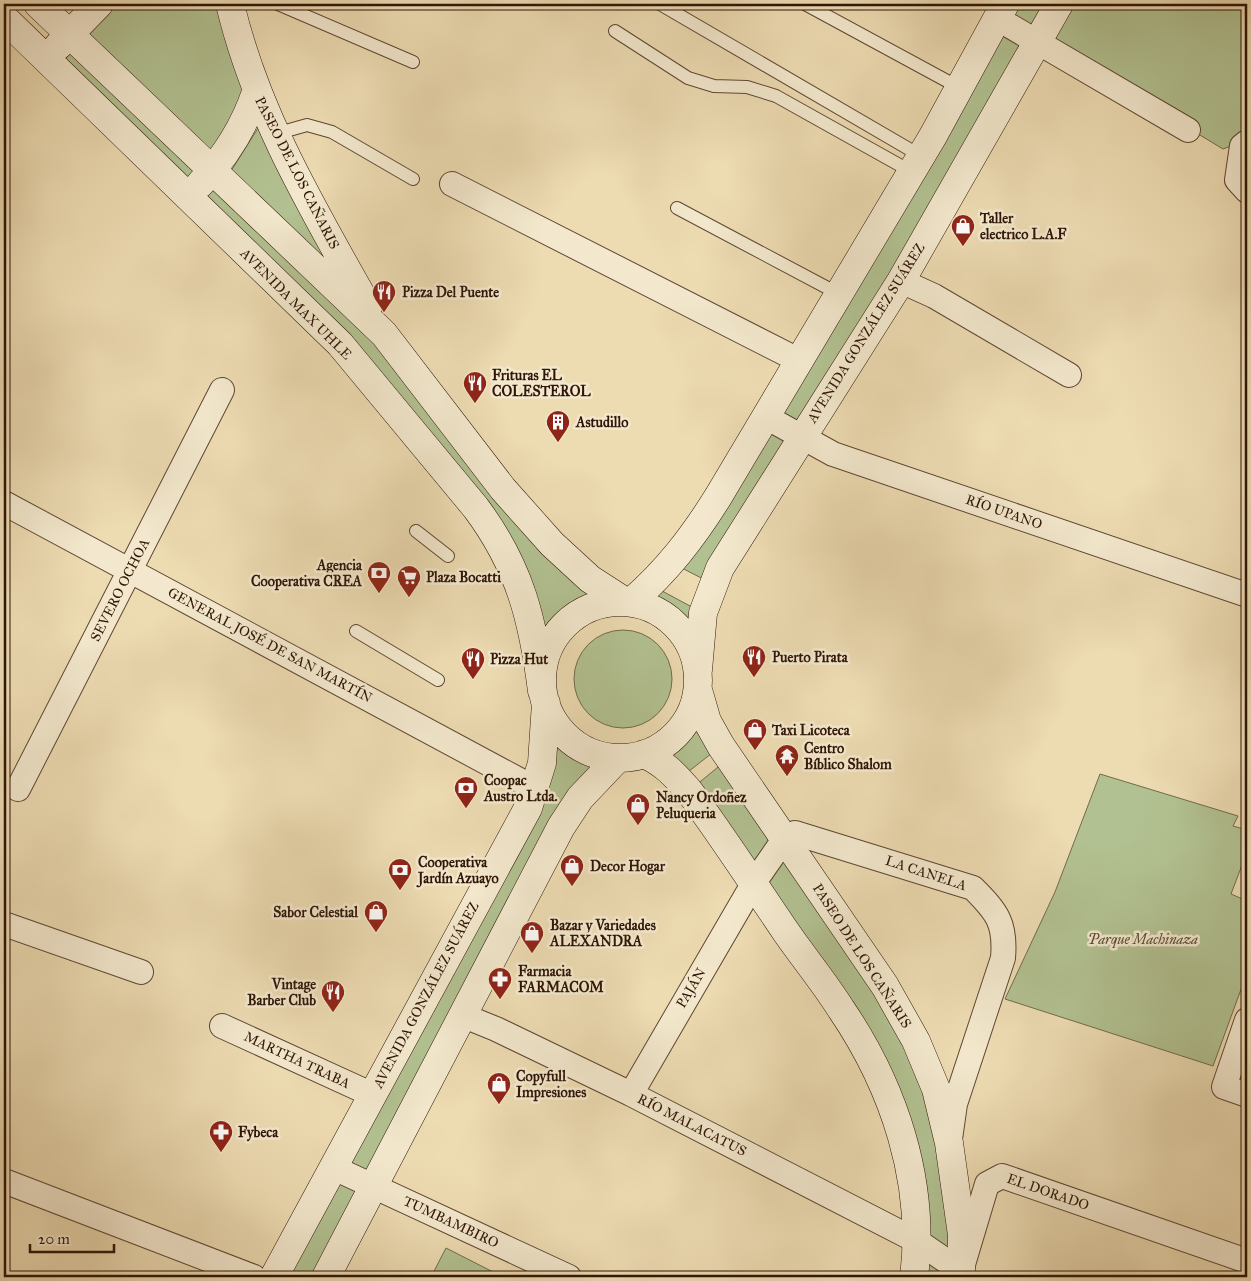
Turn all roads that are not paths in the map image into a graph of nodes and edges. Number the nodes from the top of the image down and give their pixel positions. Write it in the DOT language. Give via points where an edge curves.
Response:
graph roads {
  1 [pos="38,4"];
  2 [pos="98,4"];
  3 [pos="230,4"];
  4 [pos="278,4"];
  5 [pos="660,4"];
  6 [pos="804,4"];
  7 [pos="1059,4"];
  8 [pos="1002,11"];
  9 [pos="4,18"];
  10 [pos="615,31"];
  11 [pos="70,34"];
  12 [pos="1037,44"];
  13 [pos="46,59"];
  14 [pos="413,62"];
  15 [pos="960,88"];
  16 [pos="256,92"];
  17 [pos="1188,130"];
  18 [pos="275,134"];
  19 [pos="1247,142"];
  20 [pos="916,164"];
  21 [pos="213,170"];
  22 [pos="413,179"];
  23 [pos="452,184"];
  24 [pos="1242,185"];
  25 [pos="188,198"];
  26 [pos="677,208"];
  27 [pos="901,281"];
  28 [pos="839,294"];
  29 [pos="384,334"];
  30 [pos="800,361"];
  31 [pos="1069,375"];
  32 [pos="222,390"];
  33 [pos="766,417"];
  34 [pos="802,436"];
  35 [pos="4,503"];
  36 [pos="416,531"];
  37 [pos="448,556"];
  38 [pos="130,570"];
  39 [pos="1247,595"];
  40 [pos="628,602"];
  41 [pos="356,631"];
  42 [pos="438,680"];
  43 [pos="698,680"];
  44 [pos="544,697"];
  45 [pos="631,756"];
  46 [pos="18,789"];
  47 [pos="536,789"];
  48 [pos="785,838"];
  49 [pos="753,884"];
  50 [pos="4,924"];
  51 [pos="141,972"];
  52 [pos="464,1016"];
  53 [pos="1247,1020"];
  54 [pos="222,1026"];
  55 [pos="631,1094"];
  56 [pos="372,1095"];
  57 [pos="1247,1095"];
  58 [pos="949,1143"];
  59 [pos="334,1168"];
  60 [pos="4,1181"];
  61 [pos="374,1186"];
  62 [pos="917,1241"];
  63 [pos="1247,1261"];
  64 [pos="961,1274"];
  65 [pos="254,1277"];
  66 [pos="274,1277"];
  67 [pos="326,1277"];
  68 [pos="569,1277"];
  69 [pos="914,1277"];
  1 -- 11 [label="main road"];
  2 -- 11 [label="main road"];
  3 -- 16 [label="main road, PASEO DE LOS CAÑARIS"];
  4 -- 14 [label="lane"];
  5 -- 20 [label="lane"];
  6 -- 15 [label="lane"];
  7 -- 12 [label="main road, AVENIDA GONZÁLEZ SUÁREZ"];
  8 -- 12 [label="street"];
  8 -- 15 [label="main road"];
  9 -- 13 [label="main road, AVENIDA MAX UHLE"];
  10 -- 20 [label="lane" via="688,78 714,86 747,87 776,96"];
  11 -- 13 [label="main road"];
  11 -- 21 [label="main road"];
  12 -- 17 [label="street"];
  12 -- 27 [label="main road, AVENIDA GONZÁLEZ SUÁREZ"];
  13 -- 25 [label="main road, AVENIDA MAX UHLE"];
  15 -- 20 [label="main road"];
  16 -- 18 [label="main road, PASEO DE LOS CAÑARIS"];
  16 -- 21 [label="main road" via="248,117 234,143"];
  18 -- 22 [label="lane" via="307,125 332,132"];
  18 -- 29 [label="main road, PASEO DE LOS CAÑARIS" via="319,220"];
  19 -- 24 [label="street" via="1242,146"];
  20 -- 28 [label="main road"];
  21 -- 25 [label="main road"];
  21 -- 29 [label="main road"];
  23 -- 30 [label="street"];
  25 -- 44 [label="main road, AVENIDA MAX UHLE" via="340,344 486,521 522,588"];
  26 -- 28 [label="lane"];
  27 -- 31 [label="street" via="934,296"];
  27 -- 34 [label="main road, AVENIDA GONZÁLEZ SUÁREZ"];
  28 -- 30 [label="main road"];
  29 -- 40 [label="main road" via="504,489 552,544 590,579"];
  30 -- 33 [label="main road"];
  32 -- 38 [label="street, SEVERO OCHOA"];
  33 -- 34 [label="street, RÍO UPANO"];
  33 -- 40 [label="main road" via="697,531 663,574"];
  34 -- 39 [label="street, RÍO UPANO" via="833,454"];
  34 -- 43 [label="main road, AVENIDA GONZÁLEZ SUÁREZ" via="720,568 703,613"];
  35 -- 38 [label="street, GENERAL JOSÉ DE SAN MARTÍN"];
  36 -- 37 [label="lane"];
  38 -- 46 [label="street, SEVERO OCHOA"];
  38 -- 47 [label="street, GENERAL JOSÉ DE SAN MARTÍN"];
  40 -- 43 [label="main road" via="648,606 673,622 693,652"];
  40 -- 44 [label="main road" via="604,603 580,612 562,627 545,657 542,673"];
  41 -- 42 [label="lane"];
  43 -- 45 [label="main road" via="690,714 677,733 659,748"];
  43 -- 48 [label="main road, PASEO DE LOS CAÑARIS" via="707,720 721,746"];
  44 -- 45 [label="main road" via="548,713 576,744 593,754"];
  44 -- 47 [label="main road, AVENIDA GONZÁLEZ SUÁREZ" via="542,763"];
  45 -- 49 [label="main road" via="658,760 680,779"];
  45 -- 52 [label="main road" via="580,798 560,827"];
  47 -- 56 [label="main road, AVENIDA GONZÁLEZ SUÁREZ"];
  48 -- 49 [label="street"];
  48 -- 58 [label="main road, PASEO DE LOS CAÑARIS" via="885,986 916,1041 936,1089"];
  48 -- 58 [label="street, LA CANELA" via="794,833 808,836 973,888 999,918 1005,938 1003,958 955,1104"];
  49 -- 55 [label="street, PAJÁN"];
  49 -- 62 [label="main road" via="842,1009 873,1061 897,1116 912,1175"];
  50 -- 51 [label="street"];
  52 -- 55 [label="street, RÍO MALACATUS" via="496,1028"];
  52 -- 61 [label="main road"];
  53 -- 57 [label="street" via="1224,1087"];
  54 -- 56 [label="street, MARTHA TRABA"];
  55 -- 62 [label="street, RÍO MALACATUS"];
  56 -- 59 [label="main road, AVENIDA GONZÁLEZ SUÁREZ"];
  58 -- 64 [label="main road, PASEO DE LOS CAÑARIS" via="962,1235"];
  59 -- 61 [label="street, TUMBAMBIRO"];
  59 -- 66 [label="main road, AVENIDA GONZÁLEZ SUÁREZ"];
  60 -- 65 [label="street"];
  61 -- 67 [label="main road"];
  61 -- 68 [label="street, TUMBAMBIRO"];
  62 -- 64 [label="street"];
  62 -- 69 [label="main road"];
  63 -- 64 [label="street, EL DORADO" via="1002,1176 987,1184"];
}
